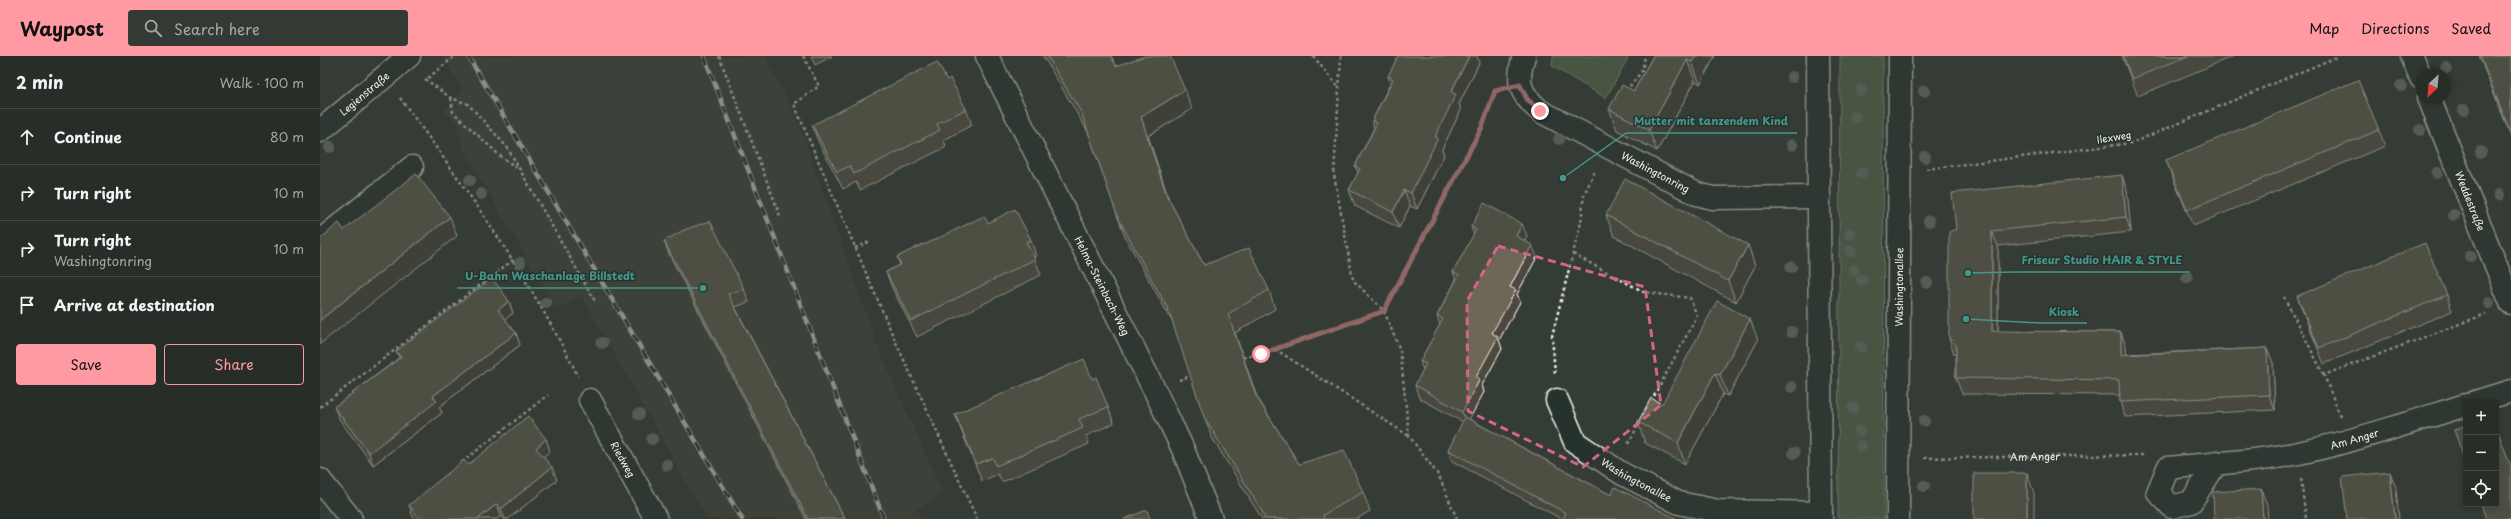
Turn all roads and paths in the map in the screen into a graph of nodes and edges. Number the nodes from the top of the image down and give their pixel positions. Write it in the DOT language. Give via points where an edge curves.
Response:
graph roads {
  1 [pos="409,56"];
  2 [pos="455,56"];
  3 [pos="719,56"];
  4 [pos="803,56"];
  5 [pos="987,56"];
  6 [pos="1313,56"];
  7 [pos="1341,56"];
  8 [pos="1524,56"];
  9 [pos="1645,56"];
  10 [pos="1818,56"];
  11 [pos="1900,56"];
  12 [pos="2339,56"];
  13 [pos="2412,56"];
  14 [pos="2417,68"];
  15 [pos="384,76"];
  16 [pos="426,79"];
  17 [pos="1520,85"];
  18 [pos="1339,88"];
  19 [pos="1623,96"];
  20 [pos="451,98"];
  21 [pos="2431,104"];
  22 [pos="320,131"];
  23 [pos="1606,146"];
  24 [pos="412,167"];
  25 [pos="518,169"];
  26 [pos="1899,172"];
  27 [pos="1819,197"];
  28 [pos="782,218"];
  29 [pos="320,241"];
  30 [pos="869,242"];
  31 [pos="855,248"];
  32 [pos="1573,254"];
  33 [pos="513,260"];
  34 [pos="2284,297"];
  35 [pos="596,303"];
  36 [pos="2511,303"];
  37 [pos="1384,311"];
  38 [pos="2489,313"];
  39 [pos="1275,349"];
  40 [pos="1243,357"];
  41 [pos="2324,375"];
  42 [pos="2511,391"];
  43 [pos="548,395"];
  44 [pos="2485,399"];
  45 [pos="590,400"];
  46 [pos="1557,400"];
  47 [pos="1648,406"];
  48 [pos="2463,406"];
  49 [pos="320,407"];
  50 [pos="1641,420"];
  51 [pos="1409,436"];
  52 [pos="2349,440"];
  53 [pos="2297,453"];
  54 [pos="1898,458"];
  55 [pos="2217,462"];
  56 [pos="456,468"];
  57 [pos="2168,468"];
  58 [pos="1615,469"];
  59 [pos="320,480"];
  60 [pos="1821,516"];
  61 [pos="351,519"];
  62 [pos="656,519"];
  63 [pos="977,519"];
  64 [pos="1211,519"];
  65 [pos="1457,519"];
  66 [pos="1898,519"];
  67 [pos="2306,519"];
  1 -- 15 [label="street, Legienstraße"];
  2 -- 16 [label="path"];
  3 -- 28 [label="path"];
  4 -- 31 [label="path" via="818,86 794,104"];
  5 -- 64 [label="street, Helma-Steinbach-Weg" via="1155,391 1182,447"];
  6 -- 18 [label="path"];
  7 -- 18 [label="path"];
  8 -- 17 [label="street"];
  9 -- 19 [label="path" via="1642,71"];
  10 -- 27 [label="street, Washingtonallee"];
  11 -- 26 [label="street, Washingtonallee"];
  12 -- 26 [label="path, Ilexweg" via="2132,143"];
  13 -- 14 [label="street"];
  15 -- 16 [label="path"];
  15 -- 22 [label="street, Legienstraße"];
  15 -- 33 [label="path" via="442,155"];
  16 -- 20 [label="path"];
  17 -- 23 [label="street, Washingtonring" via="1527,99 1540,111"];
  17 -- 37 [label="path" via="1495,91 1482,127"];
  18 -- 37 [label="path" via="1334,174 1341,222 1353,280"];
  20 -- 25 [label="path" via="468,104 507,147"];
  20 -- 25 [label="path" via="453,112 499,155"];
  21 -- 36 [label="street, Weddestraße"];
  23 -- 27 [label="street, Washingtonring" via="1697,194 1713,198"];
  23 -- 32 [label="path" via="1584,195"];
  24 -- 29 [label="street"];
  25 -- 35 [label="path"];
  26 -- 54 [label="street, Washingtonallee"];
  27 -- 60 [label="street, Washingtonallee"];
  30 -- 31 [label="path"];
  31 -- 63 [label="path"];
  32 -- 46 [label="path" via="1552,336"];
  32 -- 47 [label="path" via="1644,292 1690,298 1697,316"];
  33 -- 45 [label="path"];
  33 -- 49 [label="path"];
  34 -- 41 [label="path"];
  37 -- 39 [label="path"];
  37 -- 51 [label="path" via="1400,350"];
  38 -- 41 [label="path"];
  39 -- 40 [label="path"];
  39 -- 51 [label="path"];
  41 -- 52 [label="path"];
  42 -- 44 [label="street"];
  43 -- 56 [label="path"];
  45 -- 62 [label="street, Riedweg"];
  46 -- 58 [label="street, Washingtonallee" via="1575,442"];
  48 -- 52 [label="street, Am Anger"];
  50 -- 58 [label="path"];
  51 -- 65 [label="path" via="1439,476"];
  52 -- 53 [label="street, Am Anger"];
  53 -- 55 [label="street, Am Anger"];
  53 -- 67 [label="path"];
  54 -- 57 [label="path, Am Anger" via="2144,455"];
  54 -- 66 [label="street, Washingtonallee"];
  55 -- 57 [label="street, Am Anger"];
  55 -- 57 [label="street" via="2191,502 2172,507 2158,492"];
  58 -- 60 [label="street, Washingtonallee" via="1688,506 1718,511"];
  59 -- 61 [label="street"];
}
